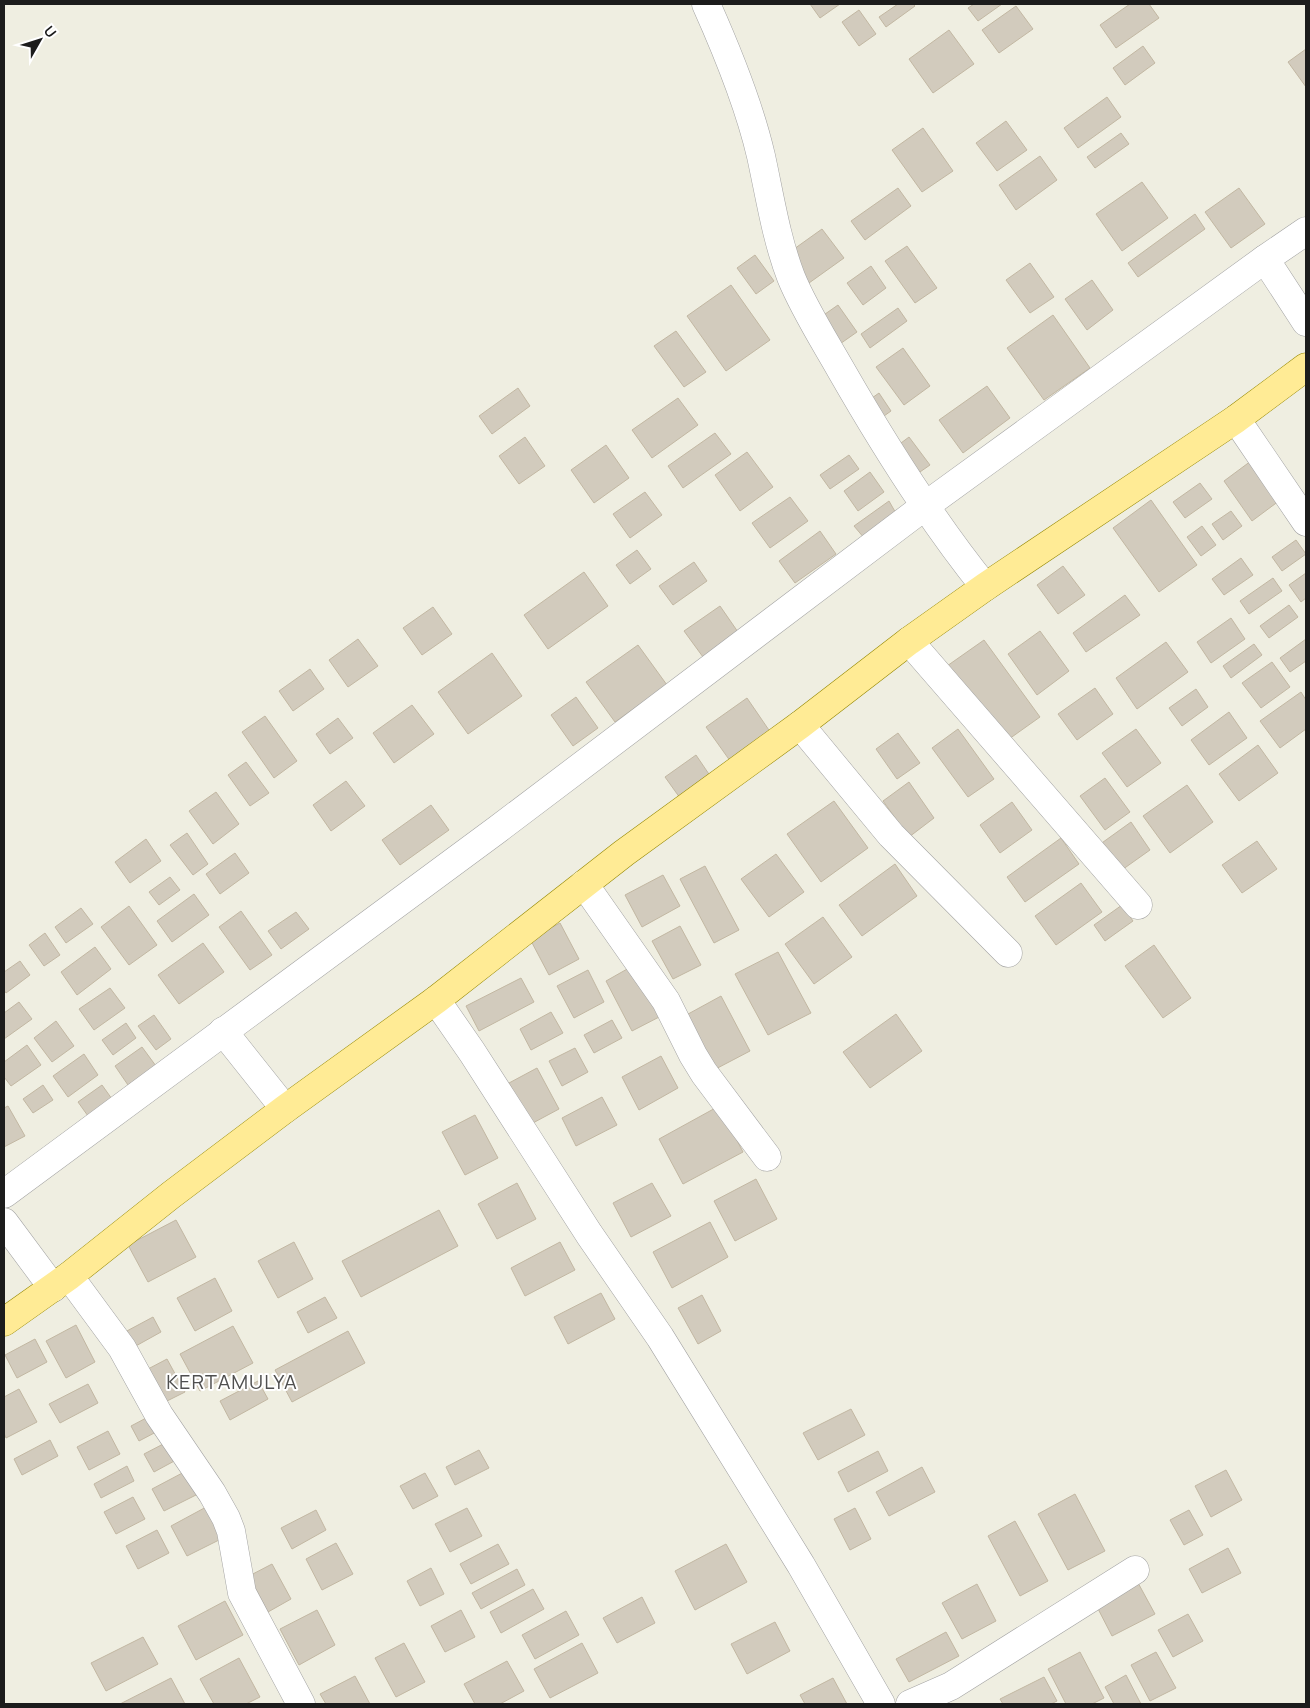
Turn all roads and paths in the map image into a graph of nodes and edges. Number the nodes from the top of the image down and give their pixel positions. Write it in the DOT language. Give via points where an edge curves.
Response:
graph roads {
  1 [pos="706,4"];
  2 [pos="1306,231"];
  3 [pos="1271,269"];
  4 [pos="1306,322"];
  5 [pos="1306,367"];
  6 [pos="1236,419"];
  7 [pos="932,516"];
  8 [pos="1306,522"];
  9 [pos="980,581"];
  10 [pos="909,642"];
  11 [pos="800,725"];
  12 [pos="584,884"];
  13 [pos="1138,905"];
  14 [pos="1008,953"];
  15 [pos="436,1000"];
  16 [pos="231,1041"];
  17 [pos="285,1110"];
  18 [pos="767,1157"];
  19 [pos="4,1194"];
  20 [pos="4,1222"];
  21 [pos="61,1282"];
  22 [pos="4,1322"];
  23 [pos="1135,1570"];
  24 [pos="302,1704"];
  25 [pos="881,1704"];
  26 [pos="910,1704"];
  1 -- 7 [label="street" via="740,85 761,155 772,213 802,301 866,415"];
  2 -- 3 [label="street"];
  3 -- 4 [label="street"];
  3 -- 7 [label="street"];
  5 -- 6 [label="main road"];
  6 -- 8 [label="street"];
  6 -- 9 [label="main road"];
  7 -- 9 [label="street"];
  7 -- 16 [label="street" via="498,829"];
  9 -- 10 [label="main road"];
  10 -- 11 [label="main road"];
  10 -- 13 [label="street"];
  11 -- 12 [label="main road"];
  11 -- 14 [label="street" via="909,855"];
  12 -- 15 [label="main road"];
  12 -- 18 [label="street" via="666,1001 704,1073"];
  15 -- 17 [label="main road"];
  15 -- 25 [label="street" via="588,1234 660,1337 801,1565"];
  16 -- 17 [label="street"];
  16 -- 19 [label="street"];
  17 -- 21 [label="main road"];
  20 -- 21 [label="street" via="36,1264"];
  21 -- 22 [label="main road"];
  21 -- 24 [label="street" via="122,1348 159,1415 212,1493 231,1531 242,1592"];
  23 -- 26 [label="street" via="951,1686"];
}
